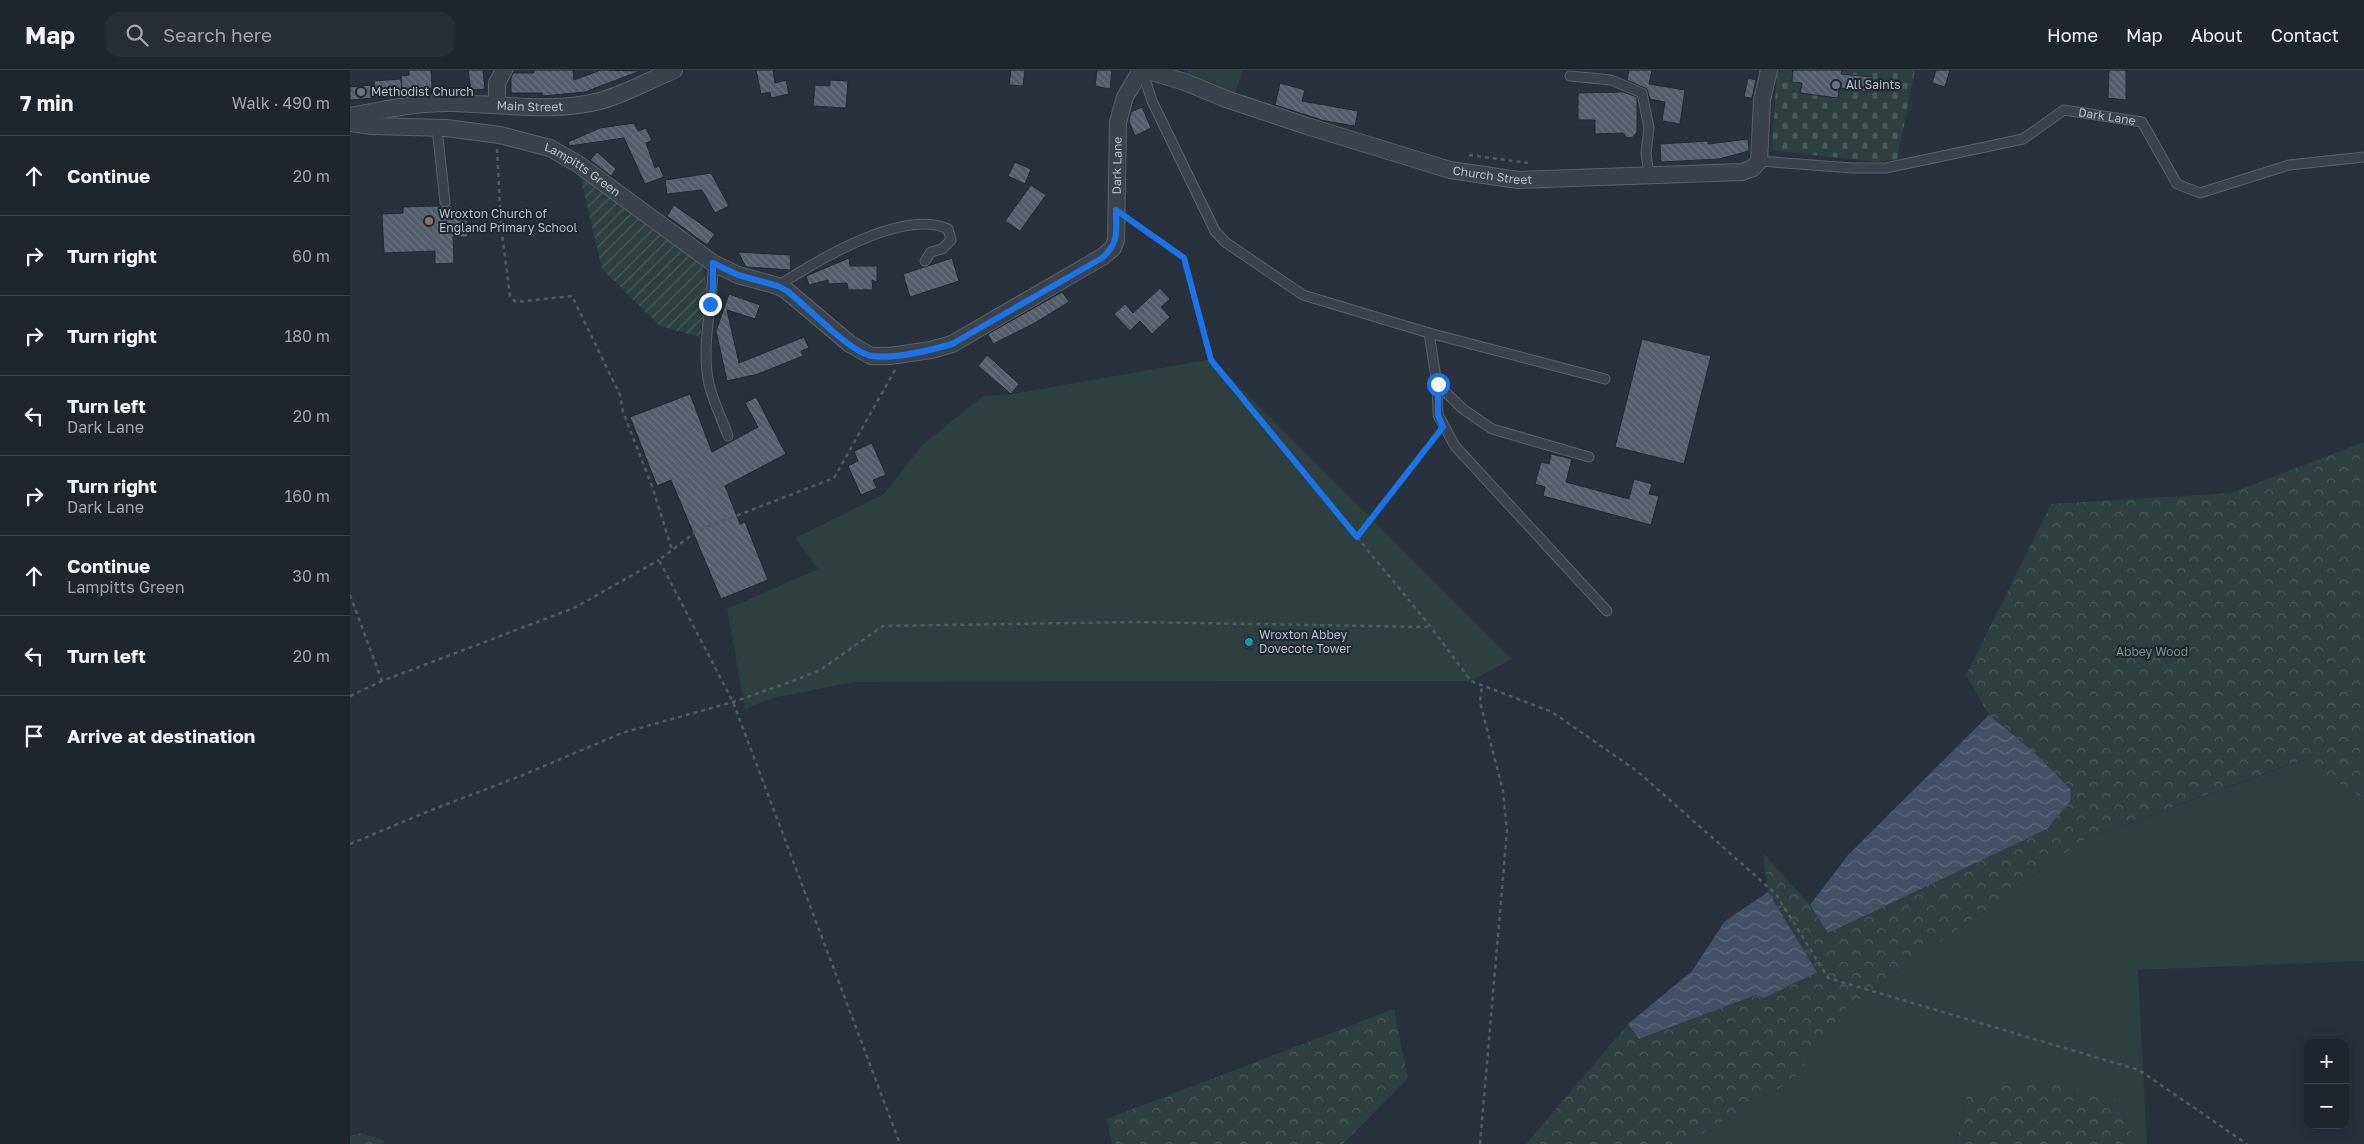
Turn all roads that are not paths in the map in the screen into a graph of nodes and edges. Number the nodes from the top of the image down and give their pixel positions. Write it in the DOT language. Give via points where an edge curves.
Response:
graph roads {
  1 [pos="504,70"];
  2 [pos="674,70"];
  3 [pos="1143,70"];
  4 [pos="1769,70"];
  5 [pos="1570,76"];
  6 [pos="497,105"];
  7 [pos="350,116"];
  8 [pos="350,122"];
  9 [pos="437,128"];
  10 [pos="2364,157"];
  11 [pos="1759,160"];
  12 [pos="1649,175"];
  13 [pos="445,202"];
  14 [pos="925,261"];
  15 [pos="713,263"];
  16 [pos="783,289"];
  17 [pos="1429,333"];
  18 [pos="1605,379"];
  19 [pos="1438,384"];
  20 [pos="728,436"];
  21 [pos="1589,457"];
  22 [pos="1607,611"];
  1 -- 6 [label="street" via="497,82"];
  2 -- 6 [label="street, Main Street" via="601,100 540,107"];
  3 -- 12 [label="street, Church Street" via="1450,170 1518,180"];
  3 -- 16 [label="street, Dark Lane" via="1120,110 1116,240 1113,248 1102,258 952,344 904,354 870,356 850,344"];
  3 -- 17 [label="lane" via="1152,102 1203,211 1225,242 1303,295"];
  4 -- 11 [label="street" via="1762,100"];
  5 -- 12 [label="lane" via="1611,80 1642,93 1649,128 1646,153"];
  6 -- 7 [label="street, Main Street" via="450,103"];
  8 -- 9 [label="street, Lampitts Green"];
  9 -- 13 [label="lane"];
  9 -- 15 [label="street, Lampitts Green" via="504,136 550,148"];
  10 -- 11 [label="lane, Dark Lane" via="2289,165 2200,193 2177,184 2142,122 2064,110 2023,138 1886,168"];
  11 -- 12 [label="street, Church Street" via="1753,168 1742,172"];
  14 -- 16 [label="lane" via="930,252 942,250 950,240 948,229 937,223 914,225 873,236 830,255"];
  15 -- 16 [label="street, Lampitts Green" via="738,275"];
  15 -- 20 [label="lane" via="707,332 709,384"];
  17 -- 18 [label="lane"];
  17 -- 19 [label="lane"];
  19 -- 21 [label="lane" via="1463,409 1492,429"];
  19 -- 22 [label="lane" via="1438,415 1455,446"];
}
